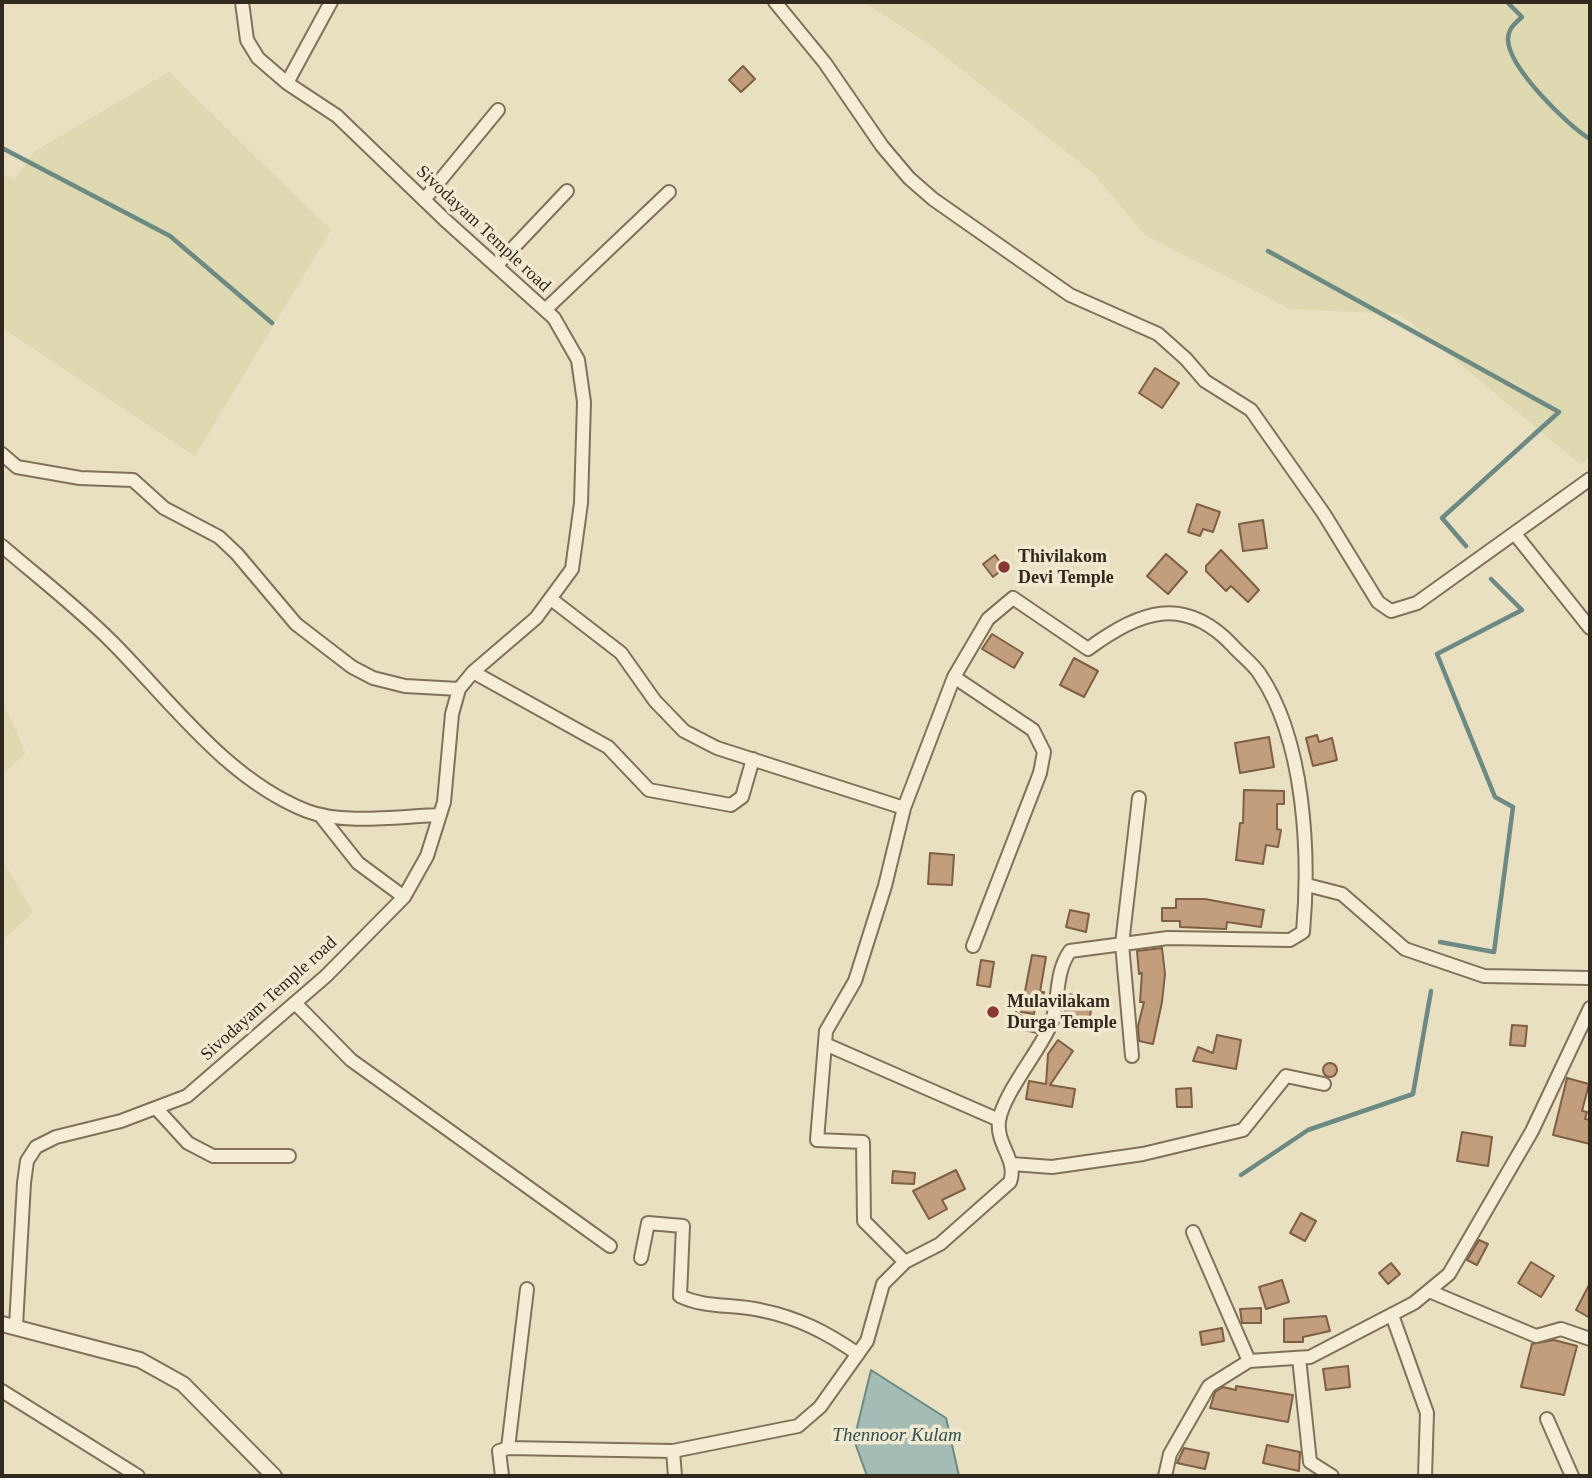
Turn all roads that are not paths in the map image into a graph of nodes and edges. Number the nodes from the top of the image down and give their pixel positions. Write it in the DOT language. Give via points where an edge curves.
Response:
graph roads {
  1 [pos="242,2"];
  2 [pos="331,2"];
  3 [pos="775,2"];
  4 [pos="288,83"];
  5 [pos="498,110"];
  6 [pos="567,191"];
  7 [pos="669,192"];
  8 [pos="424,200"];
  9 [pos="496,265"];
  10 [pos="545,310"];
  11 [pos="2,454"];
  12 [pos="1590,479"];
  13 [pos="1515,534"];
  14 [pos="2,546"];
  15 [pos="551,599"];
  16 [pos="1590,628"];
  17 [pos="474,672"];
  18 [pos="954,677"];
  19 [pos="459,689"];
  20 [pos="753,759"];
  21 [pos="1139,798"];
  22 [pos="904,808"];
  23 [pos="320,815"];
  24 [pos="440,815"];
  25 [pos="1307,885"];
  26 [pos="404,897"];
  27 [pos="1122,944"];
  28 [pos="973,946"];
  29 [pos="1590,978"];
  30 [pos="295,1003"];
  31 [pos="1590,1008"];
  32 [pos="825,1044"];
  33 [pos="1132,1056"];
  34 [pos="1324,1084"];
  35 [pos="156,1108"];
  36 [pos="999,1120"];
  37 [pos="289,1156"];
  38 [pos="1012,1164"];
  39 [pos="1194,1232"];
  40 [pos="610,1246"];
  41 [pos="641,1258"];
  42 [pos="905,1262"];
  43 [pos="527,1289"];
  44 [pos="1429,1291"];
  45 [pos="1391,1315"];
  46 [pos="9,1325"];
  47 [pos="1590,1339"];
  48 [pos="859,1354"];
  49 [pos="1298,1358"];
  50 [pos="1249,1361"];
  51 [pos="2,1391"];
  52 [pos="1547,1419"];
  53 [pos="508,1448"];
  54 [pos="673,1451"];
  55 [pos="138,1476"];
  56 [pos="274,1476"];
  57 [pos="502,1476"];
  58 [pos="675,1476"];
  59 [pos="1165,1476"];
  60 [pos="1332,1476"];
  61 [pos="1425,1476"];
  62 [pos="1572,1476"];
  1 -- 4 [label="street, Sivodayam Temple road" via="247,40 258,58"];
  2 -- 4 [label="street"];
  3 -- 13 [label="street" via="825,63 882,146 933,199 1070,296 1157,334 1205,381 1251,410 1324,514 1371,594 1385,608 1408,608"];
  4 -- 8 [label="street, Sivodayam Temple road" via="337,116"];
  5 -- 8 [label="street"];
  6 -- 9 [label="street"];
  7 -- 10 [label="street"];
  8 -- 9 [label="street, Sivodayam Temple road"];
  9 -- 10 [label="street, Sivodayam Temple road"];
  10 -- 15 [label="street, Sivodayam Temple road" via="578,360 584,402 581,503 572,569"];
  11 -- 19 [label="street" via="17,467 80,478 133,480 164,508 219,537 296,624 352,667 405,686"];
  12 -- 13 [label="street"];
  13 -- 16 [label="street"];
  14 -- 23 [label="street" via="109,639 201,736 269,790"];
  15 -- 17 [label="street, Sivodayam Temple road"];
  15 -- 20 [label="street" via="621,653 655,701 684,731"];
  17 -- 19 [label="street, Sivodayam Temple road"];
  17 -- 20 [label="street" via="608,747 649,790 731,805 742,797"];
  18 -- 22 [label="street"];
  18 -- 25 [label="street" via="989,619 1013,598 1088,649 1131,621 1158,614 1185,613 1209,623 1259,673 1278,712 1292,754"];
  18 -- 28 [label="street" via="1032,730 1044,752"];
  19 -- 24 [label="street, Sivodayam Temple road"];
  20 -- 22 [label="street"];
  21 -- 27 [label="street"];
  22 -- 32 [label="street" via="886,886 855,981 826,1031"];
  23 -- 24 [label="street"];
  23 -- 26 [label="street" via="358,863"];
  24 -- 26 [label="street, Sivodayam Temple road" via="427,856"];
  25 -- 27 [label="street" via="1303,932 1290,940 1168,938"];
  25 -- 29 [label="street" via="1342,894 1405,949 1484,976"];
  26 -- 30 [label="street, Sivodayam Temple road"];
  27 -- 33 [label="street"];
  27 -- 36 [label="street" via="1070,951 1059,976 1052,1022"];
  30 -- 35 [label="street, Sivodayam Temple road" via="187,1096"];
  30 -- 40 [label="street" via="351,1060"];
  31 -- 44 [label="street" via="1532,1131 1449,1274"];
  32 -- 36 [label="street"];
  32 -- 42 [label="street" via="817,1140 863,1142 864,1221"];
  34 -- 38 [label="street" via="1286,1076 1243,1130 1143,1154 1052,1167"];
  35 -- 37 [label="street" via="188,1143 213,1156"];
  35 -- 46 [label="street, Sivodayam Temple road" via="56,1137 37,1147 27,1161"];
  36 -- 38 [label="street" via="1001,1146"];
  38 -- 42 [label="street" via="1010,1182 940,1244"];
  39 -- 50 [label="street"];
  41 -- 48 [label="street" via="648,1223 683,1226 680,1296 760,1310 823,1330"];
  42 -- 48 [label="street" via="883,1284"];
  43 -- 53 [label="street"];
  44 -- 45 [label="street"];
  44 -- 47 [label="street" via="1536,1336 1561,1329"];
  45 -- 49 [label="street" via="1310,1357"];
  45 -- 61 [label="street" via="1427,1413"];
  46 -- 56 [label="street" via="139,1360 183,1384"];
  48 -- 54 [label="street" via="820,1407 798,1426"];
  49 -- 50 [label="street"];
  49 -- 60 [label="street" via="1310,1462"];
  50 -- 59 [label="street" via="1209,1386 1170,1454"];
  51 -- 55 [label="street"];
  52 -- 62 [label="street"];
  53 -- 54 [label="street"];
  53 -- 57 [label="street" via="499,1451"];
  54 -- 58 [label="street"];
}
